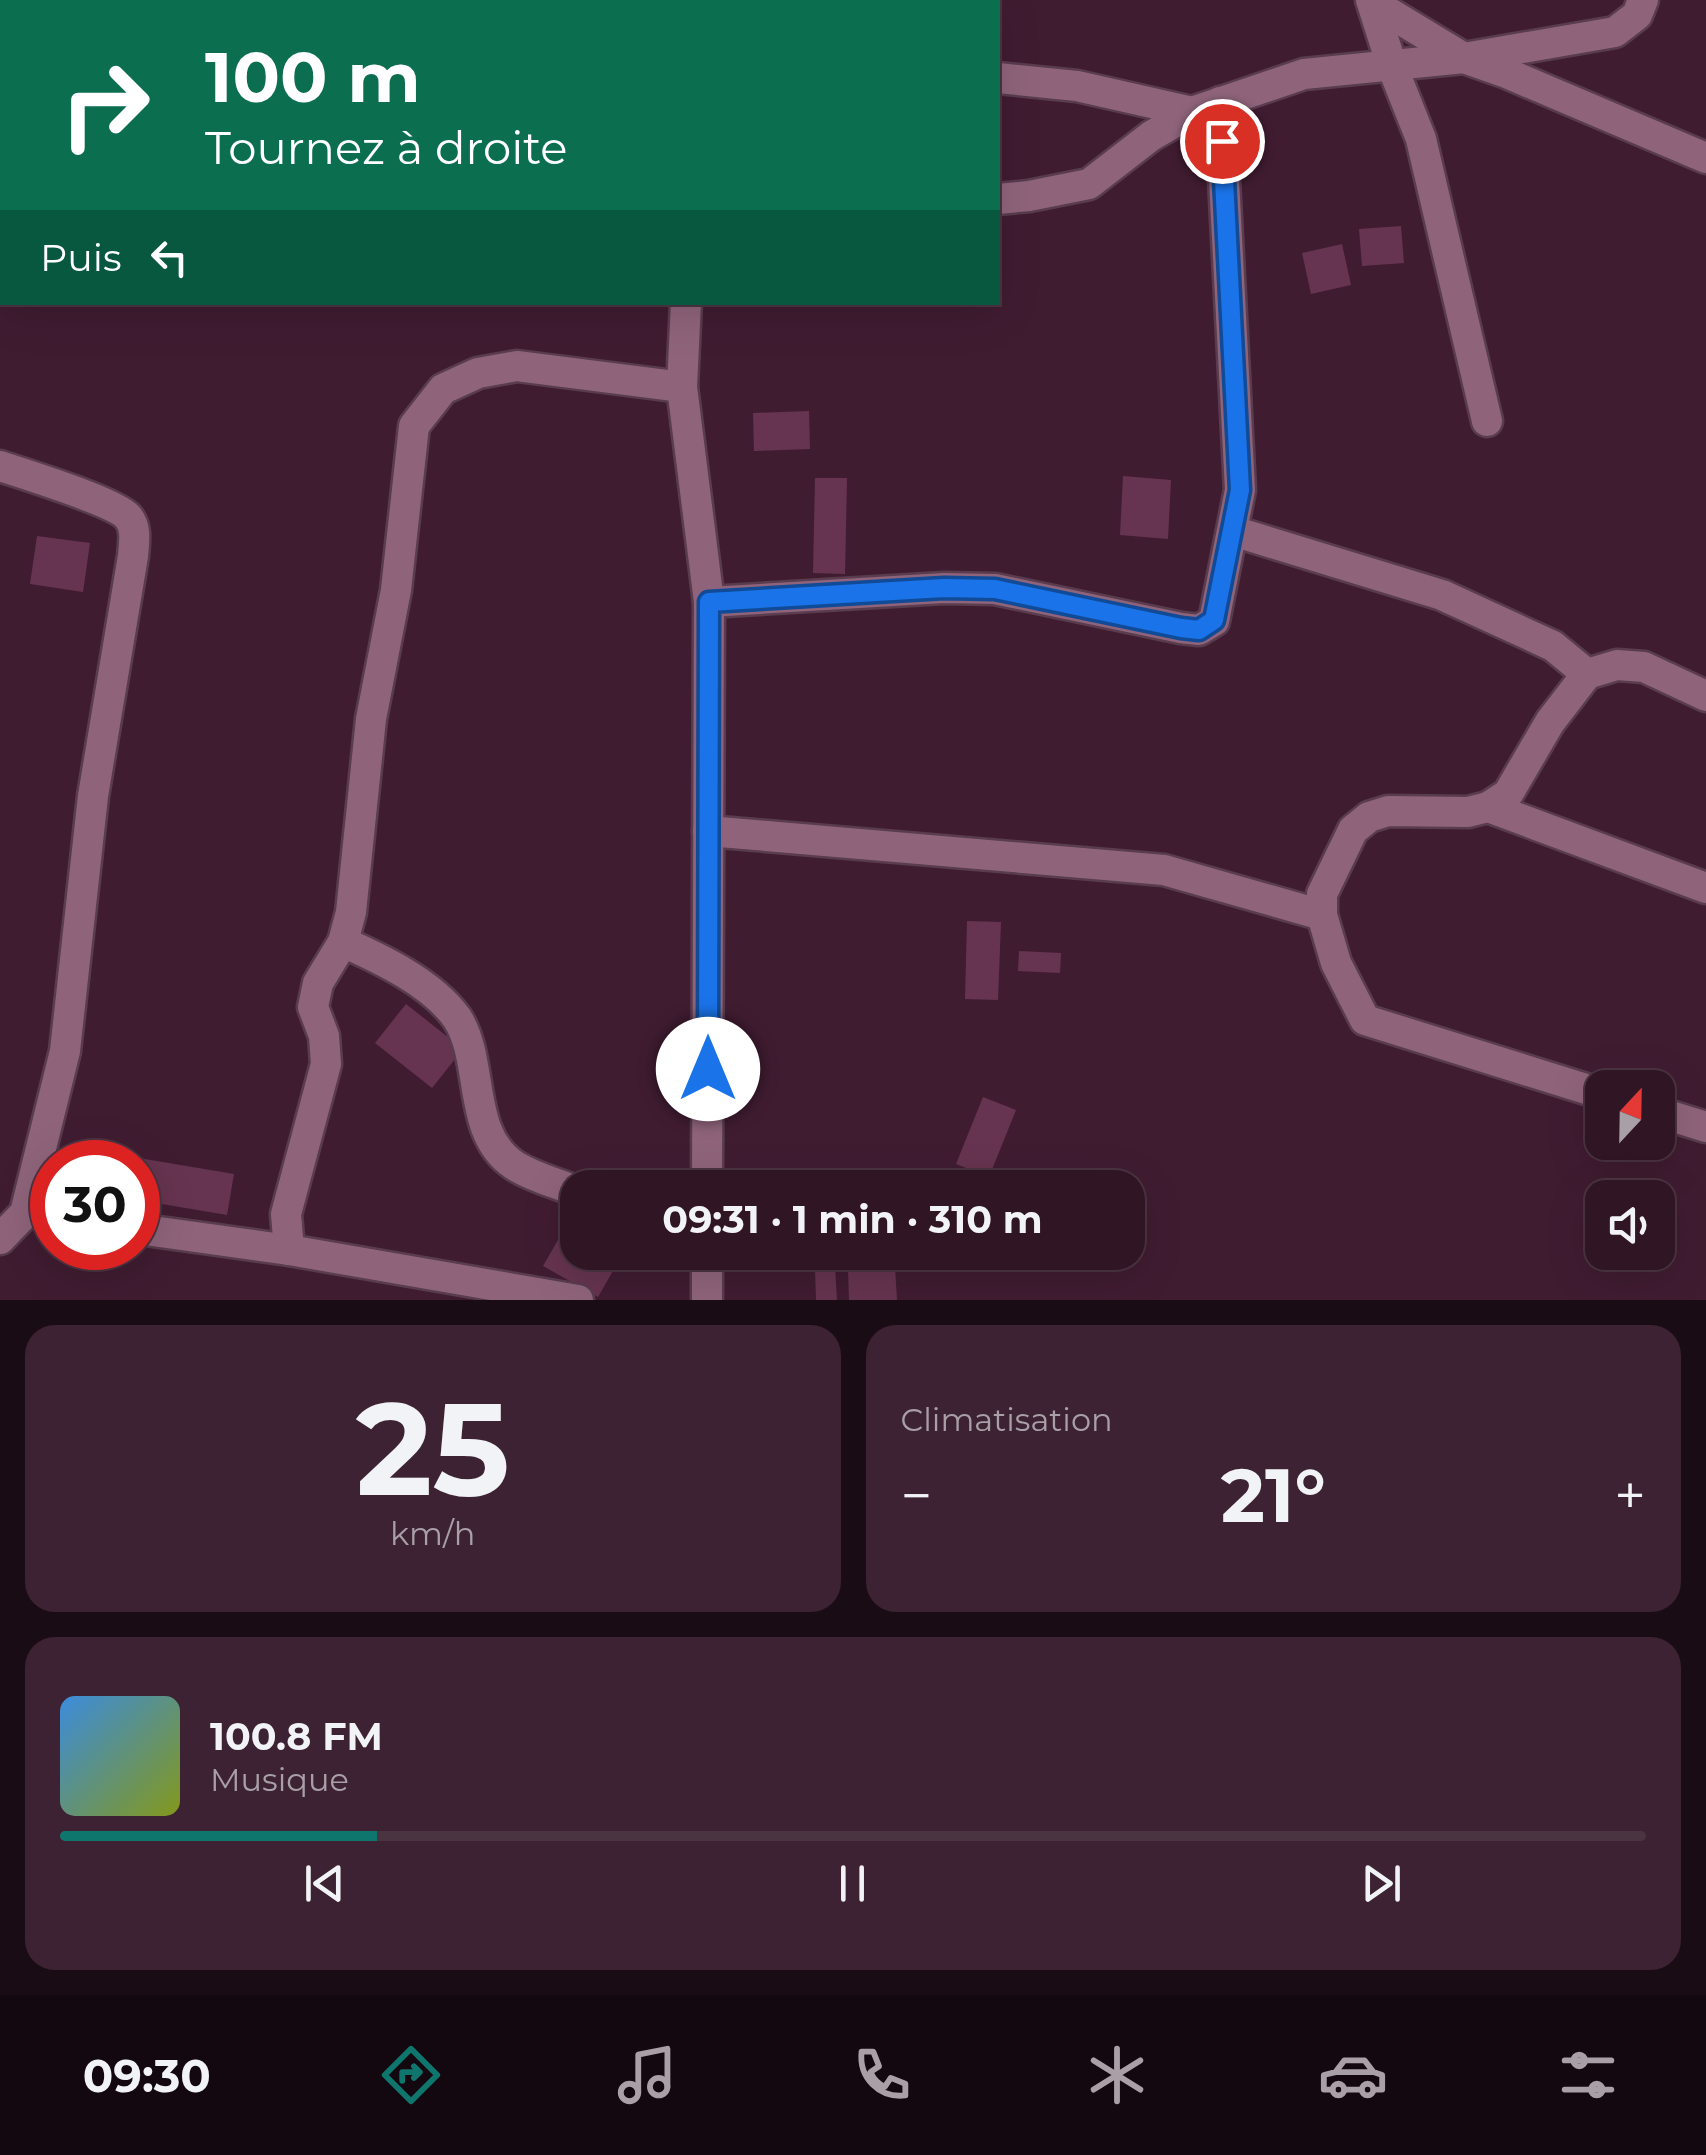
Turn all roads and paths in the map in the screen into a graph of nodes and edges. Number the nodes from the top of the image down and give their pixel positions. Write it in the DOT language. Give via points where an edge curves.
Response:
graph roads {
  1 [pos="1643,0"];
  2 [pos="1372,1"];
  3 [pos="1464,58"];
  4 [pos="1392,66"];
  5 [pos="1000,78"];
  6 [pos="1206,107"];
  7 [pos="1706,158"];
  8 [pos="1000,199"];
  9 [pos="686,305"];
  10 [pos="682,387"];
  11 [pos="1487,421"];
  12 [pos="0,466"];
  13 [pos="1233,531"];
  14 [pos="709,602"];
  15 [pos="1587,674"];
  16 [pos="1706,696"];
  17 [pos="1488,808"];
  18 [pos="708,831"];
  19 [pos="1706,888"];
  20 [pos="1322,916"];
  21 [pos="343,942"];
  22 [pos="1585,1089"];
  23 [pos="1675,1117"];
  24 [pos="1706,1127"];
  25 [pos="50,1140"];
  26 [pos="707,1170"];
  27 [pos="560,1184"];
  28 [pos="30,1221"];
  29 [pos="160,1232"];
  30 [pos="0,1239"];
  31 [pos="289,1250"];
  32 [pos="707,1270"];
  33 [pos="578,1300"];
  34 [pos="707,1300"];
  1 -- 3 [label="street" via="1615,32"];
  2 -- 3 [label="street"];
  2 -- 4 [label="street"];
  3 -- 4 [label="street"];
  3 -- 7 [label="street"];
  4 -- 6 [label="street" via="1304,74"];
  4 -- 11 [label="street" via="1421,139"];
  5 -- 6 [label="street"];
  6 -- 8 [label="street" via="1150,136 1089,184"];
  6 -- 13 [label="street" via="1240,490"];
  9 -- 10 [label="street"];
  10 -- 14 [label="street"];
  10 -- 21 [label="street" via="517,366 443,389 414,426"];
  12 -- 25 [label="street" via="124,512 134,532"];
  13 -- 14 [label="street" via="1214,620 1199,630 995,589"];
  13 -- 15 [label="street" via="1442,595 1554,646"];
  14 -- 18 [label="street"];
  15 -- 16 [label="street" via="1617,665 1644,667"];
  15 -- 17 [label="street" via="1508,794"];
  17 -- 19 [label="street"];
  17 -- 20 [label="street" via="1369,817 1353,830 1332,871"];
  18 -- 20 [label="street" via="1164,870"];
  18 -- 26 [label="street"];
  20 -- 22 [label="street" via="1336,963 1365,1020"];
  21 -- 27 [label="street" via="388,962 456,1018 469,1046 484,1124 497,1146 512,1164"];
  21 -- 31 [label="street" via="312,1007 326,1064 286,1214"];
  23 -- 24 [label="street"];
  28 -- 30 [label="street"];
  29 -- 31 [label="street"];
  31 -- 33 [label="street"];
  32 -- 34 [label="street"];
}
